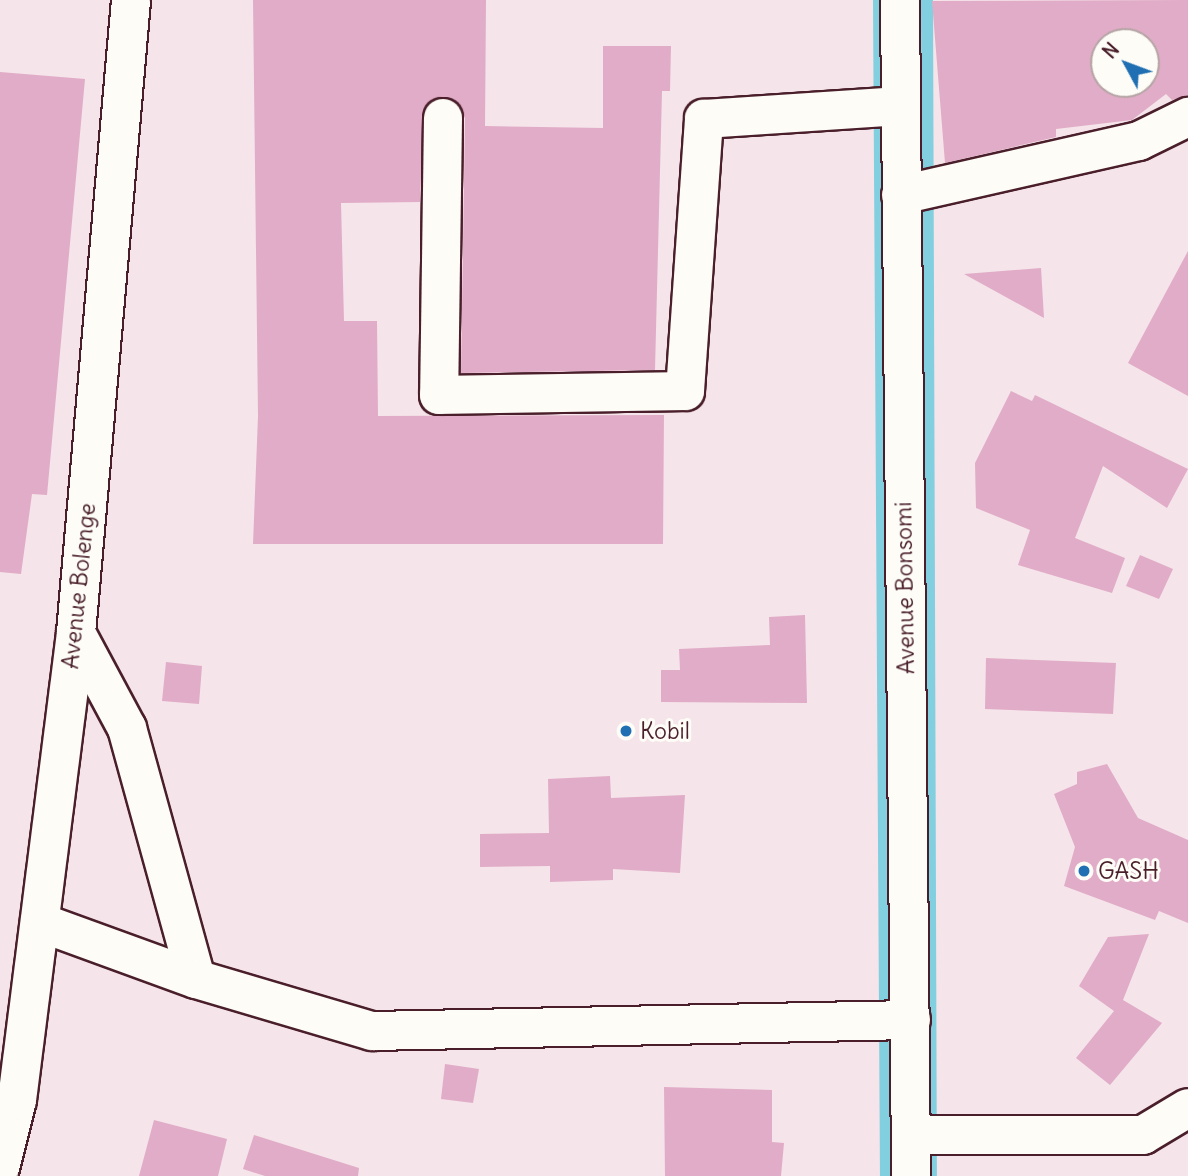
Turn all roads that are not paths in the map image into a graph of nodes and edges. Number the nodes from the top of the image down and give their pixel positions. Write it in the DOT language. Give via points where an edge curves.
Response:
graph roads {
  1 [pos="131,0"];
  2 [pos="900,0"];
  3 [pos="901,106"];
  4 [pos="1188,117"];
  5 [pos="443,118"];
  6 [pos="901,195"];
  7 [pos="76,634"];
  8 [pos="42,923"];
  9 [pos="196,979"];
  10 [pos="911,1020"];
  11 [pos="1188,1108"];
  12 [pos="912,1135"];
  13 [pos="0,1168"];
  14 [pos="911,1176"];
  1 -- 7 [label="street, Avenue Bolenge"];
  2 -- 3 [label="street, Avenue Bonsomi"];
  3 -- 5 [label="street" via="704,119 685,391 439,395"];
  3 -- 6 [label="street, Avenue Bonsomi"];
  4 -- 6 [label="street" via="1139,141"];
  6 -- 10 [label="street, Avenue Bonsomi"];
  7 -- 8 [label="street, Avenue Bolenge"];
  7 -- 9 [label="street" via="127,728"];
  8 -- 9 [label="street"];
  8 -- 13 [label="street, Avenue Bolenge" via="17,1100"];
  9 -- 10 [label="street" via="372,1031"];
  10 -- 12 [label="street, Avenue Bonsomi"];
  11 -- 12 [label="street" via="1143,1135"];
  12 -- 14 [label="street, Avenue Bonsomi"];
}
